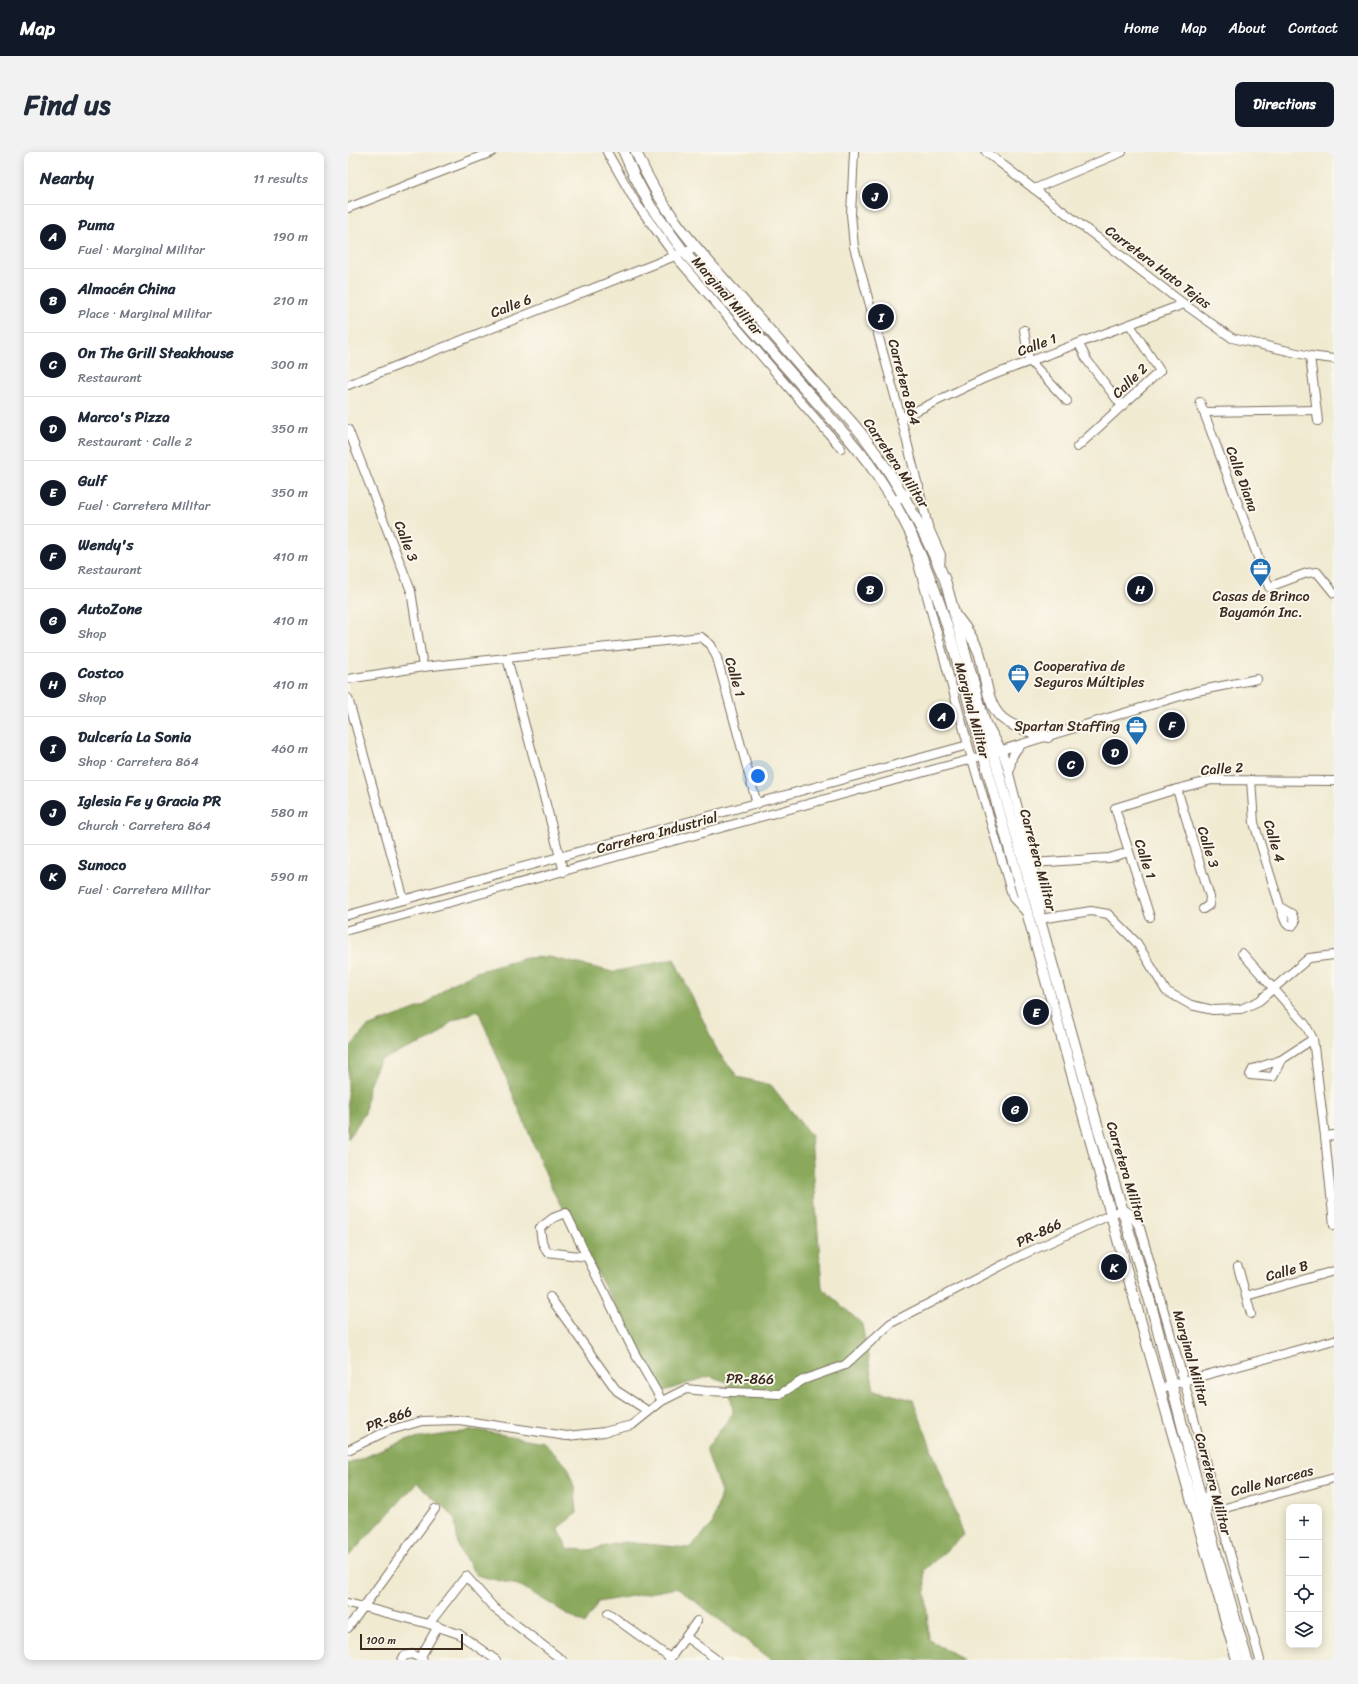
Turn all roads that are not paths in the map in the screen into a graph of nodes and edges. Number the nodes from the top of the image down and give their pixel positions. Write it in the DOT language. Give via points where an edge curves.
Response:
graph roads {
  1 [pos="492,152"];
  2 [pos="607,152"];
  3 [pos="624,152"];
  4 [pos="636,152"];
  5 [pos="854,152"];
  6 [pos="986,152"];
  7 [pos="1122,152"];
  8 [pos="1034,189"];
  9 [pos="348,208"];
  10 [pos="695,247"];
  11 [pos="679,254"];
  12 [pos="1184,304"];
  13 [pos="1130,325"];
  14 [pos="1024,330"];
  15 [pos="1079,344"];
  16 [pos="1310,356"];
  17 [pos="1334,359"];
  18 [pos="1031,361"];
  19 [pos="348,384"];
  20 [pos="1067,401"];
  21 [pos="1200,402"];
  22 [pos="1122,406"];
  23 [pos="1316,410"];
  24 [pos="1204,412"];
  25 [pos="830,417"];
  26 [pos="816,418"];
  27 [pos="901,418"];
  28 [pos="1318,421"];
  29 [pos="348,429"];
  30 [pos="1078,447"];
  31 [pos="841,448"];
  32 [pos="919,486"];
  33 [pos="904,495"];
  34 [pos="893,502"];
  35 [pos="908,528"];
  36 [pos="940,568"];
  37 [pos="1334,593"];
  38 [pos="955,614"];
  39 [pos="507,658"];
  40 [pos="423,667"];
  41 [pos="348,679"];
  42 [pos="1258,679"];
  43 [pos="348,698"];
  44 [pos="1048,737"];
  45 [pos="968,745"];
  46 [pos="1021,745"];
  47 [pos="993,753"];
  48 [pos="972,759"];
  49 [pos="1010,778"];
  50 [pos="1251,780"];
  51 [pos="1334,781"];
  52 [pos="1177,789"];
  53 [pos="757,804"];
  54 [pos="1115,808"];
  55 [pos="1129,852"];
  56 [pos="560,856"];
  57 [pos="1032,863"];
  58 [pos="564,872"];
  59 [pos="404,900"];
  60 [pos="1280,907"];
  61 [pos="1202,909"];
  62 [pos="348,914"];
  63 [pos="1028,916"];
  64 [pos="1150,917"];
  65 [pos="1040,919"];
  66 [pos="348,930"];
  67 [pos="1242,953"];
  68 [pos="1334,955"];
  69 [pos="1274,989"];
  70 [pos="1313,1039"];
  71 [pos="1281,1060"];
  72 [pos="1330,1136"];
  73 [pos="1123,1209"];
  74 [pos="1111,1214"];
  75 [pos="1334,1225"];
  76 [pos="587,1257"];
  77 [pos="1238,1267"];
  78 [pos="1334,1272"];
  79 [pos="1246,1296"];
  80 [pos="550,1297"];
  81 [pos="1251,1314"];
  82 [pos="1334,1340"];
  83 [pos="1184,1381"];
  84 [pos="1172,1385"];
  85 [pos="1160,1389"];
  86 [pos="662,1401"];
  87 [pos="648,1411"];
  88 [pos="348,1450"];
  89 [pos="1334,1478"];
  90 [pos="1210,1482"];
  91 [pos="435,1509"];
  92 [pos="1218,1510"];
  93 [pos="1206,1518"];
  94 [pos="348,1603"];
  95 [pos="363,1608"];
  96 [pos="608,1613"];
  97 [pos="697,1621"];
  98 [pos="429,1624"];
  99 [pos="438,1626"];
  100 [pos="348,1628"];
  101 [pos="686,1637"];
  102 [pos="422,1659"];
  103 [pos="560,1659"];
  104 [pos="669,1659"];
  105 [pos="402,1660"];
  106 [pos="496,1660"];
  107 [pos="717,1660"];
  108 [pos="1237,1660"];
  109 [pos="1247,1660"];
  110 [pos="1260,1660"];
  1 -- 9 [label="street"];
  2 -- 11 [label="street, Marginal Militar" via="636,203"];
  3 -- 11 [label="main road, Carretera Militar" via="651,207"];
  4 -- 10 [label="main road, Carretera Militar" via="659,199"];
  5 -- 27 [label="street, Carretera 864" via="850,214 854,247"];
  6 -- 8 [label="street, Carretera Hato Tejas"];
  7 -- 8 [label="street"];
  8 -- 12 [label="street, Carretera Hato Tejas"];
  10 -- 11 [label="street, Calle 6"];
  10 -- 33 [label="main road, Carretera Militar" via="857,428"];
  11 -- 19 [label="street, Calle 6"];
  11 -- 25 [label="main road, Carretera Militar"];
  11 -- 26 [label="street, Marginal Militar"];
  12 -- 13 [label="street, Calle 1"];
  12 -- 16 [label="street, Carretera Hato Tejas" via="1232,338"];
  13 -- 15 [label="street, Calle 1"];
  13 -- 22 [label="street, Calle 2" via="1160,371"];
  14 -- 18 [label="street"];
  15 -- 18 [label="street, Calle 1"];
  15 -- 22 [label="street" via="1087,360"];
  16 -- 17 [label="street, Carretera Hato Tejas"];
  16 -- 23 [label="street"];
  18 -- 20 [label="street"];
  18 -- 27 [label="street, Calle 1" via="985,378"];
  21 -- 24 [label="street"];
  22 -- 30 [label="street, Calle 2"];
  23 -- 24 [label="street"];
  23 -- 28 [label="street"];
  24 -- 37 [label="street, Calle Diana" via="1269,587 1307,573 1317,572"];
  25 -- 26 [label="street"];
  25 -- 34 [label="main road, Carretera Militar" via="875,472"];
  26 -- 31 [label="street, Marginal Militar"];
  27 -- 32 [label="street, Carretera 864"];
  29 -- 40 [label="street, Calle 3" via="411,591"];
  32 -- 33 [label="street"];
  32 -- 36 [label="street, Carretera 864" via="928,526 941,555"];
  33 -- 34 [label="street"];
  33 -- 36 [label="main road, Carretera Militar"];
  34 -- 35 [label="main road, Carretera Militar"];
  35 -- 45 [label="street, Marginal Militar"];
  35 -- 47 [label="main road, Carretera Militar" via="934,585"];
  36 -- 38 [label="main road, Carretera Militar"];
  38 -- 44 [label="main road" via="967,629 978,651 992,704 999,714 1010,723"];
  38 -- 47 [label="main road, Carretera Militar"];
  39 -- 40 [label="street, Calle 1"];
  39 -- 53 [label="street, Calle 1" via="701,638 711,645 717,658"];
  39 -- 56 [label="street"];
  40 -- 41 [label="street, Calle 1"];
  42 -- 44 [label="street" via="1198,691"];
  43 -- 59 [label="street"];
  44 -- 46 [label="street"];
  45 -- 48 [label="street, Marginal Militar"];
  45 -- 53 [label="street"];
  46 -- 47 [label="street"];
  46 -- 49 [label="street" via="1011,758"];
  47 -- 48 [label="street"];
  47 -- 49 [label="street, Marginal Militar"];
  47 -- 63 [label="main road, Carretera Militar"];
  47 -- 65 [label="main road, Carretera Militar"];
  48 -- 58 [label="street, Carretera Industrial"];
  48 -- 63 [label="street, Marginal Militar" via="1013,898"];
  49 -- 57 [label="street, Marginal Militar"];
  50 -- 51 [label="street, Calle 2"];
  50 -- 52 [label="street, Calle 2" via="1212,780"];
  50 -- 60 [label="street, Calle 4" via="1254,823"];
  52 -- 54 [label="street, Calle 2"];
  52 -- 61 [label="street, Calle 3" via="1210,897 1209,905"];
  53 -- 56 [label="street"];
  54 -- 55 [label="street, Calle 1"];
  55 -- 57 [label="street" via="1109,858"];
  55 -- 64 [label="street, Calle 1"];
  56 -- 58 [label="street"];
  56 -- 59 [label="street"];
  57 -- 65 [label="street, Marginal Militar" via="1041,897"];
  58 -- 66 [label="street, Carretera Industrial"];
  59 -- 62 [label="street"];
  63 -- 74 [label="main road, Carretera Militar"];
  65 -- 69 [label="street" via="1091,911 1108,914 1137,943 1166,991 1190,1006 1213,1010 1241,1009 1259,1001"];
  65 -- 73 [label="main road, Carretera Militar"];
  67 -- 69 [label="street"];
  68 -- 69 [label="street" via="1309,958"];
  69 -- 70 [label="street" via="1305,1024"];
  70 -- 71 [label="street"];
  70 -- 72 [label="street"];
  72 -- 75 [label="street"];
  73 -- 74 [label="street, PR-866 / PR-866"];
  73 -- 83 [label="street, Marginal Militar" via="1136,1219 1140,1228"];
  73 -- 84 [label="main road, Carretera Militar"];
  74 -- 85 [label="main road, Carretera Militar"];
  74 -- 86 [label="street, PR-866 / PR-866" via="1022,1255 891,1323 845,1365 803,1380 780,1394 686,1389"];
  76 -- 76 [label="street" via="547,1252 540,1228 553,1218 566,1213"];
  76 -- 86 [label="street" via="634,1352"];
  77 -- 79 [label="street"];
  78 -- 79 [label="street, Calle B"];
  79 -- 81 [label="street"];
  80 -- 87 [label="street" via="617,1390"];
  82 -- 83 [label="street"];
  83 -- 84 [label="street"];
  83 -- 90 [label="street, Marginal Militar"];
  84 -- 85 [label="street"];
  84 -- 93 [label="main road, Carretera Militar"];
  85 -- 108 [label="main road, Carretera Militar"];
  86 -- 87 [label="street, PR-866 / PR-866"];
  87 -- 88 [label="street, PR-866 / PR-866" via="632,1425 604,1432 567,1436 459,1420 422,1420 387,1431"];
  89 -- 92 [label="street, Calle Narceas"];
  90 -- 92 [label="street, Marginal Militar"];
  90 -- 93 [label="street"];
  91 -- 95 [label="street"];
  92 -- 110 [label="street, Marginal Militar"];
  93 -- 109 [label="main road, Carretera Militar"];
  94 -- 95 [label="street"];
  95 -- 98 [label="street"];
  95 -- 100 [label="street"];
  96 -- 104 [label="street"];
  97 -- 101 [label="street"];
  98 -- 99 [label="street"];
  98 -- 103 [label="street" via="466,1576 494,1608"];
  99 -- 102 [label="street"];
  99 -- 106 [label="street" via="459,1634"];
  101 -- 104 [label="street"];
  101 -- 107 [label="street"];
  102 -- 105 [label="street" via="412,1654 404,1656"];
}
